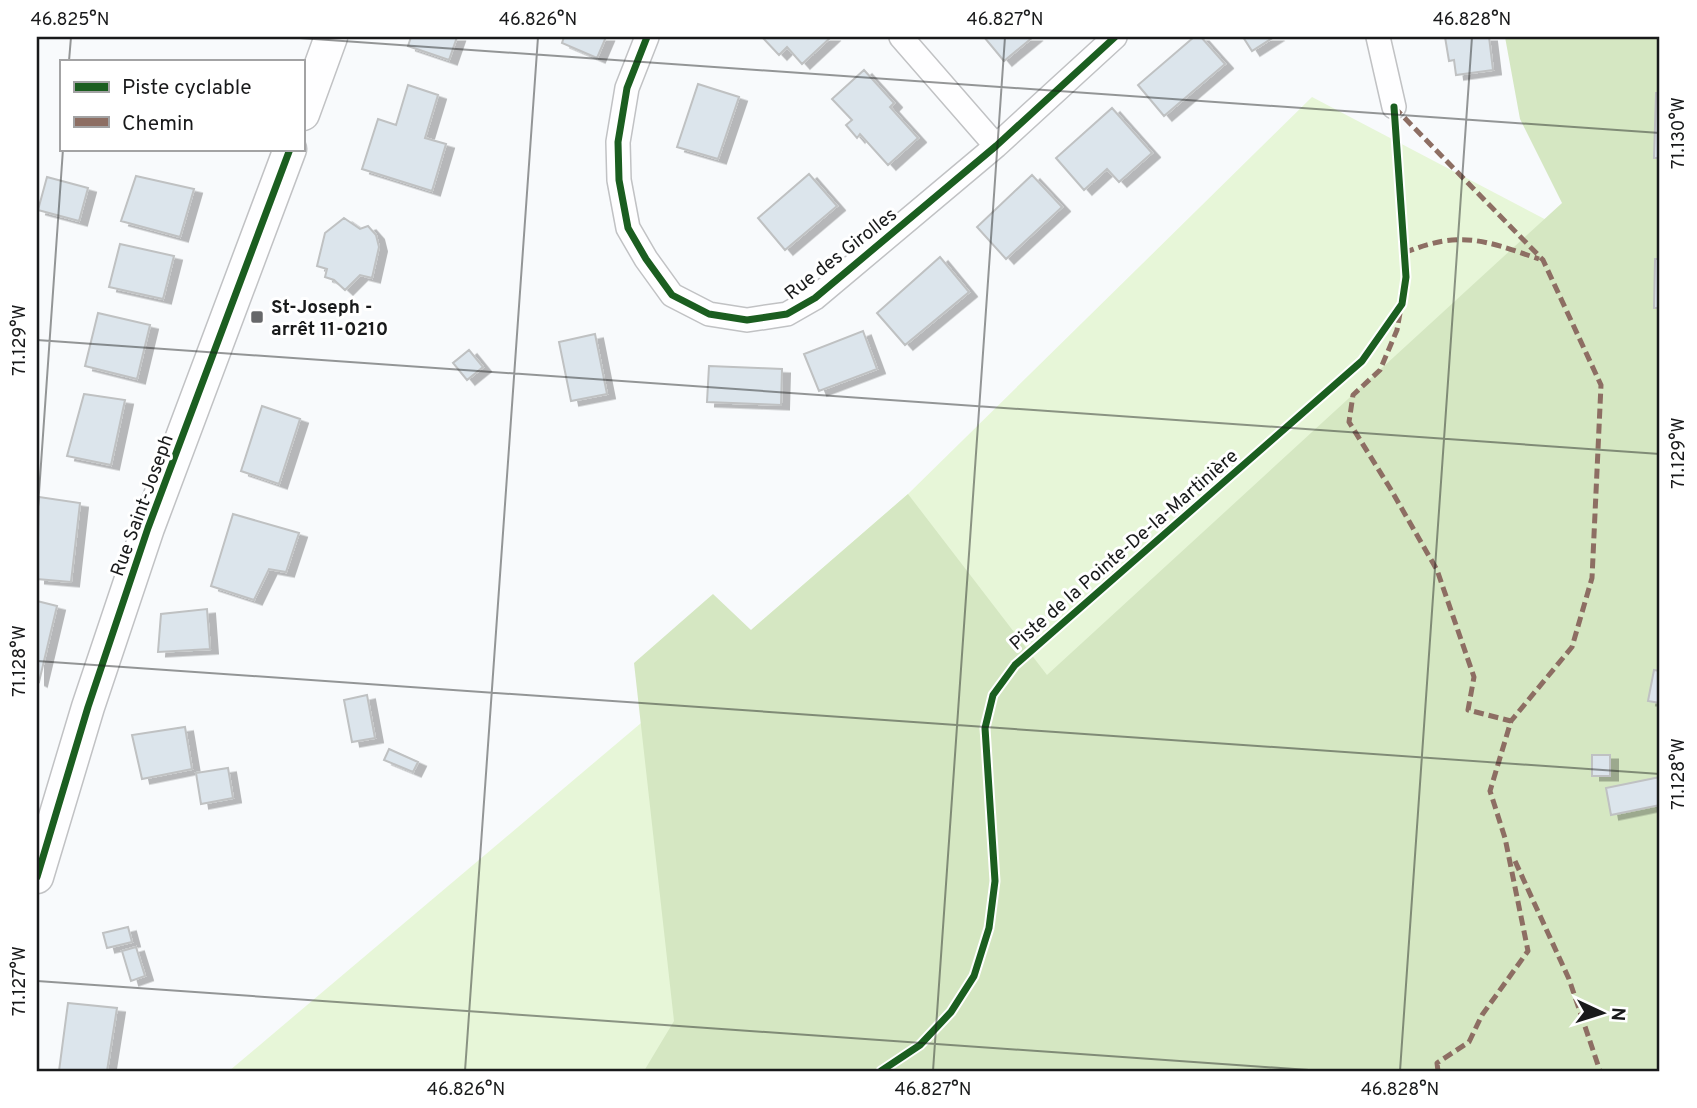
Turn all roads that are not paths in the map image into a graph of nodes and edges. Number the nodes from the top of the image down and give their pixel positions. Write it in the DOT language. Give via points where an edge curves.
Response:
graph roads {
  1 [pos="331,37"];
  2 [pos="647,37"];
  3 [pos="901,37"];
  4 [pos="1115,37"];
  5 [pos="1378,37"];
  6 [pos="1394,107"];
  7 [pos="304,111"];
  8 [pos="996,146"];
  9 [pos="290,150"];
  10 [pos="37,877"];
  1 -- 7 [label="street"];
  2 -- 8 [label="street, Rue des Girolles" via="627,88 618,142 628,228 672,295 709,314 747,320 786,314 815,298"];
  3 -- 8 [label="street"];
  4 -- 8 [label="street, Rue des Girolles"];
  5 -- 6 [label="street"];
  9 -- 10 [label="street, Rue Saint-Joseph" via="148,528"];
}
